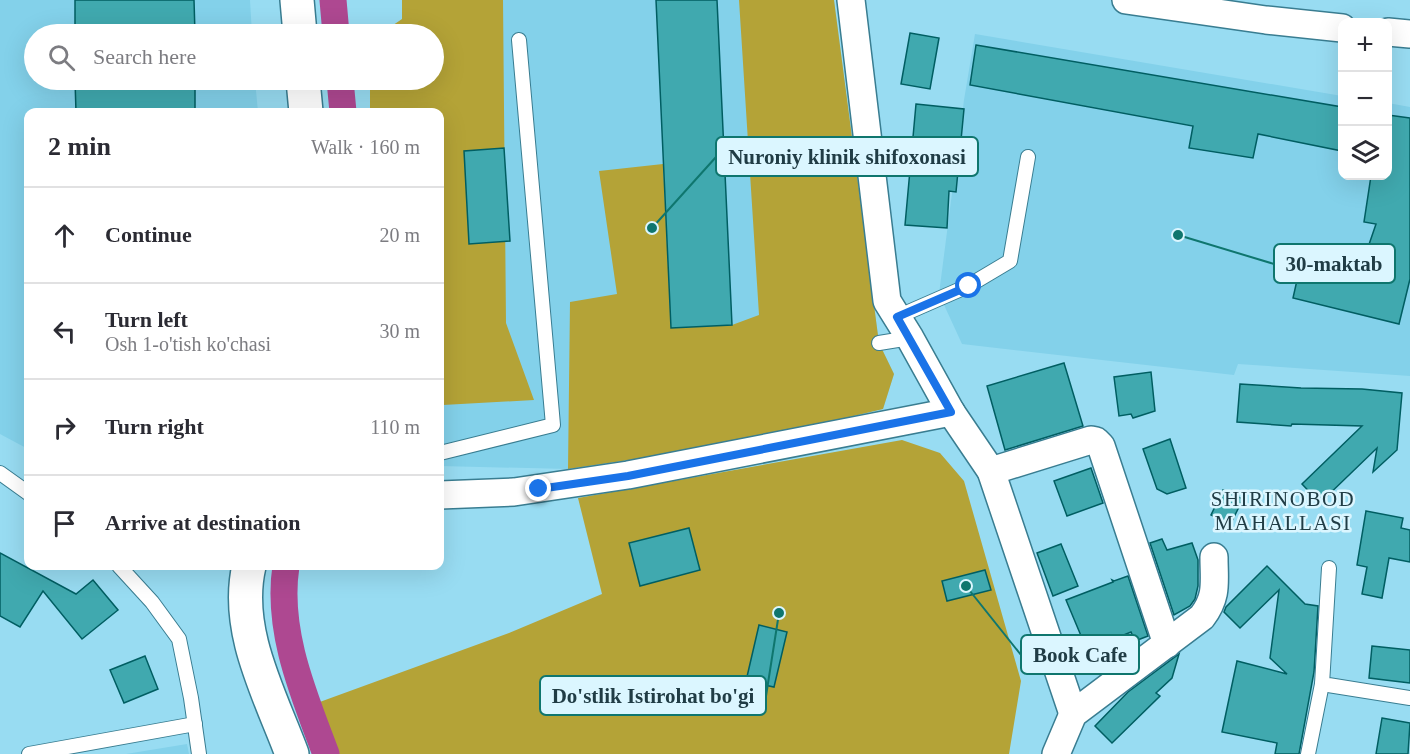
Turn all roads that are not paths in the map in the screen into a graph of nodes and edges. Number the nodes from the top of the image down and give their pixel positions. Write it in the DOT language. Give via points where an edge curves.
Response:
graph roads {
  1 [pos="297,0"];
  2 [pos="851,0"];
  3 [pos="1126,0"];
  4 [pos="1268,10"];
  5 [pos="299,24"];
  6 [pos="1338,27"];
  7 [pos="1392,32"];
  8 [pos="1410,34"];
  9 [pos="519,40"];
  10 [pos="304,90"];
  11 [pos="306,108"];
  12 [pos="1028,157"];
  13 [pos="904,328"];
  14 [pos="879,343"];
  15 [pos="951,412"];
  16 [pos="444,452"];
  17 [pos="992,471"];
  18 [pos="0,473"];
  19 [pos="24,490"];
  20 [pos="444,495"];
  21 [pos="1214,557"];
  22 [pos="1329,568"];
  23 [pos="123,570"];
  24 [pos="248,570"];
  25 [pos="1167,644"];
  26 [pos="1322,684"];
  27 [pos="1410,698"];
  28 [pos="1073,714"];
  29 [pos="195,724"];
  30 [pos="29,754"];
  31 [pos="198,754"];
  32 [pos="292,754"];
  33 [pos="1056,754"];
  34 [pos="1308,754"];
  1 -- 5 [label="street"];
  2 -- 13 [label="street" via="887,302"];
  3 -- 4 [label="street"];
  4 -- 6 [label="street"];
  7 -- 8 [label="street"];
  9 -- 16 [label="lane" via="553,424"];
  10 -- 11 [label="street"];
  12 -- 13 [label="lane" via="1010,261"];
  13 -- 14 [label="lane"];
  13 -- 15 [label="street"];
  15 -- 17 [label="street"];
  15 -- 20 [label="street" via="628,476 514,492"];
  17 -- 25 [label="street" via="1096,441 1101,446"];
  17 -- 28 [label="street"];
  18 -- 19 [label="lane"];
  21 -- 25 [label="street" via="1210,605"];
  22 -- 26 [label="lane"];
  23 -- 29 [label="lane" via="179,639"];
  24 -- 32 [label="street" via="244,600 251,643"];
  25 -- 28 [label="street"];
  26 -- 27 [label="lane"];
  26 -- 34 [label="lane"];
  28 -- 33 [label="street"];
  29 -- 30 [label="lane"];
  29 -- 31 [label="lane"];
}
